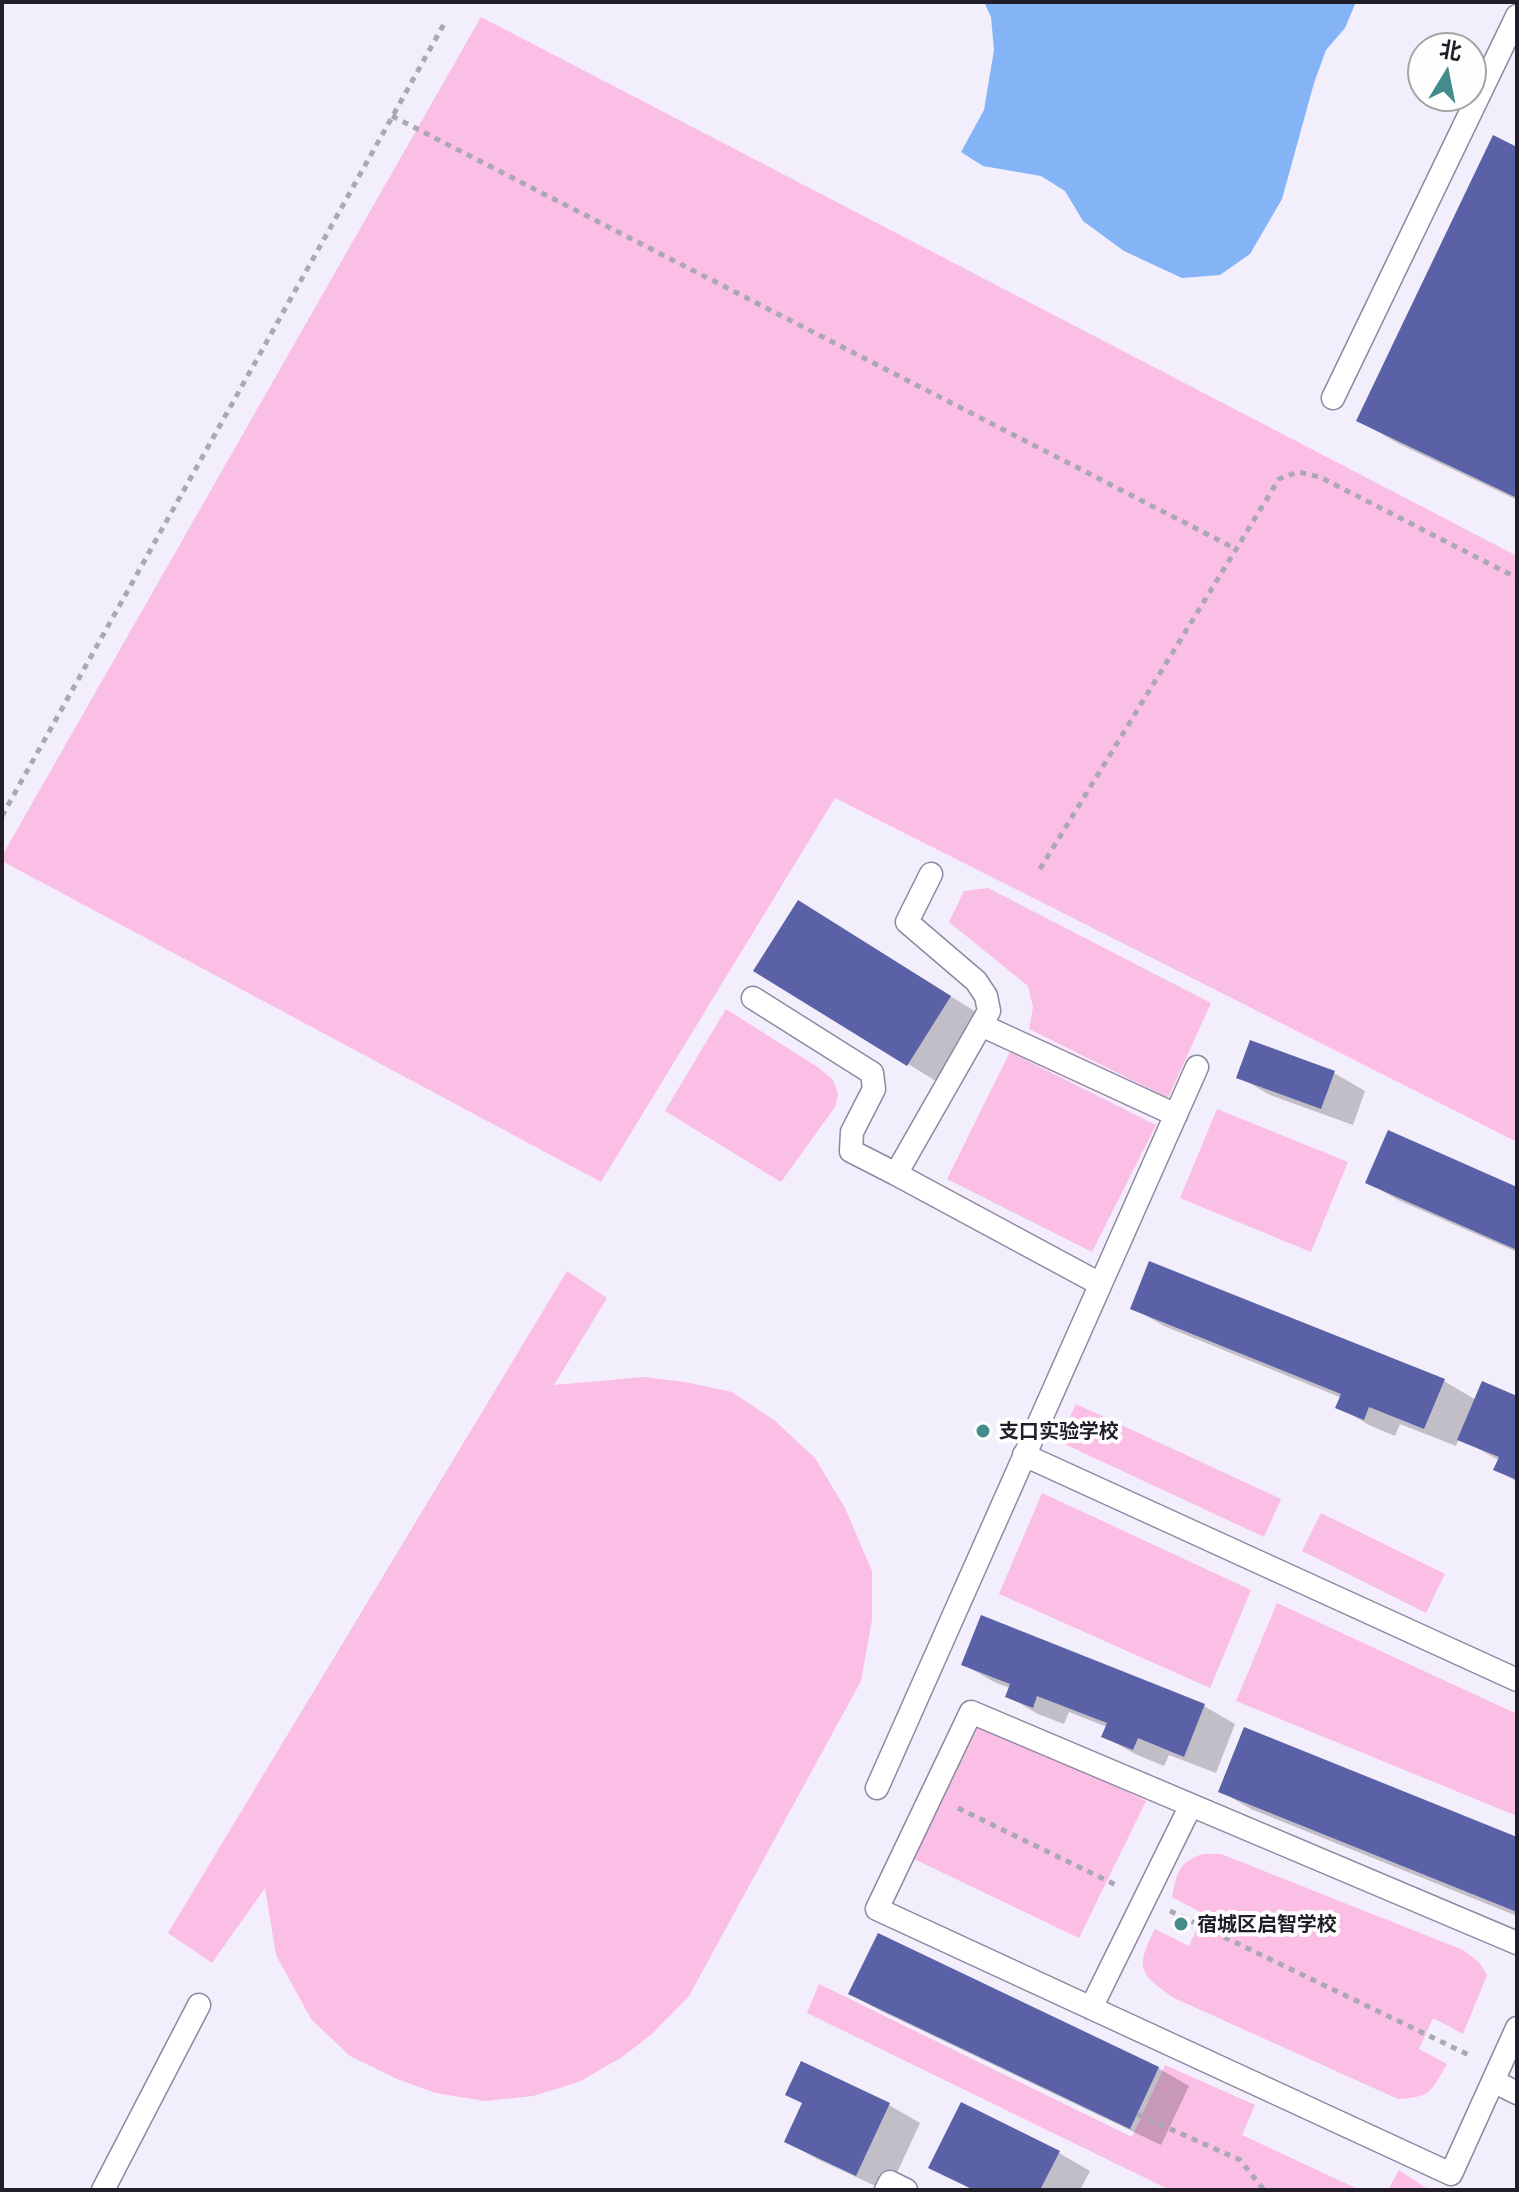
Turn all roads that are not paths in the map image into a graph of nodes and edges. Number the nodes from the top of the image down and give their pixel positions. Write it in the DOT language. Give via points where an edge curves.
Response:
graph roads {
  1 [pos="1517,16"];
  2 [pos="1333,398"];
  3 [pos="931,874"];
  4 [pos="753,998"];
  5 [pos="981,1025"];
  6 [pos="1197,1067"];
  7 [pos="1176,1115"];
  8 [pos="896,1174"];
  9 [pos="1100,1284"];
  10 [pos="1024,1455"];
  11 [pos="1517,1680"];
  12 [pos="877,1788"];
  13 [pos="1191,1805"];
  14 [pos="1517,1943"];
  15 [pos="199,2005"];
  16 [pos="1091,2008"];
  17 [pos="1517,2028"];
  18 [pos="1496,2075"];
  19 [pos="1517,2093"];
  20 [pos="103,2190"];
  21 [pos="886,2190"];
  22 [pos="906,2190"];
  1 -- 2 [label="lane"];
  3 -- 5 [label="lane" via="907,922 976,981 989,1011"];
  4 -- 8 [label="lane" via="872,1073 874,1089 852,1132 851,1151"];
  5 -- 7 [label="lane"];
  5 -- 8 [label="lane"];
  6 -- 7 [label="lane"];
  7 -- 9 [label="lane"];
  8 -- 9 [label="lane"];
  9 -- 10 [label="lane"];
  10 -- 11 [label="lane"];
  10 -- 12 [label="lane"];
  13 -- 14 [label="lane"];
  13 -- 16 [label="lane"];
  13 -- 16 [label="lane" via="971,1712 877,1909"];
  15 -- 20 [label="lane"];
  16 -- 18 [label="lane" via="1451,2174"];
  17 -- 18 [label="lane"];
  18 -- 19 [label="lane"];
  21 -- 22 [label="lane" via="890,2182"];
}
